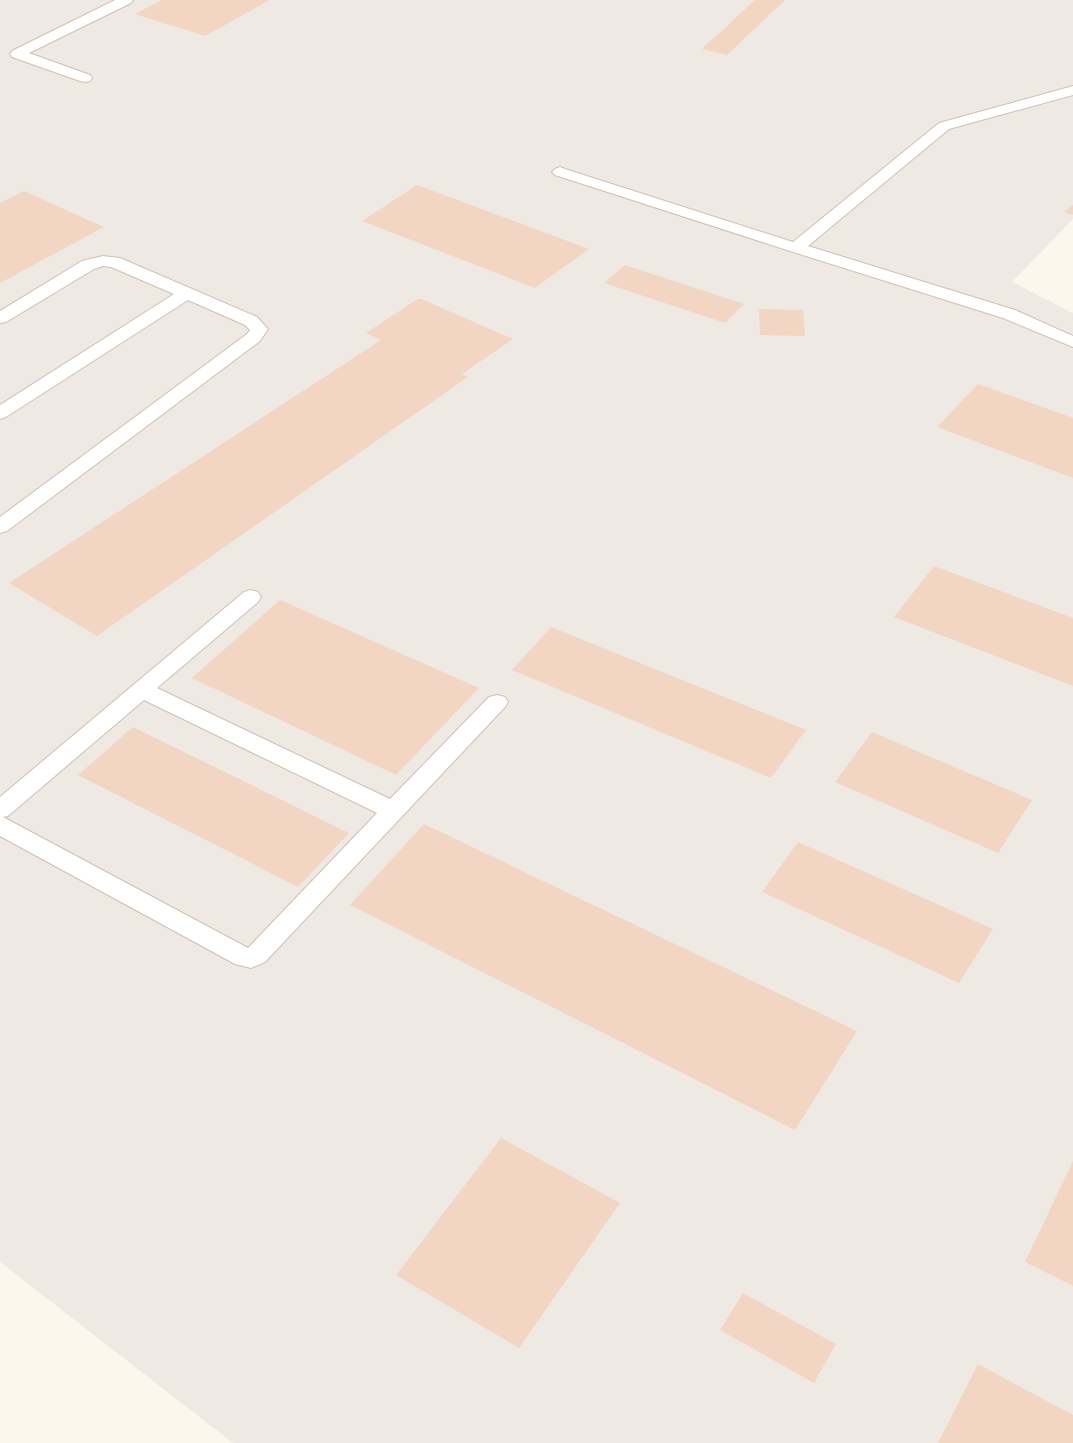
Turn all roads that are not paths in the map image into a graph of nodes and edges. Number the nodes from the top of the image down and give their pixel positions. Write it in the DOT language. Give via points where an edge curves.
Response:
graph roads {
  1 [pos="126,0"];
  2 [pos="85,78"];
  3 [pos="1073,90"];
  4 [pos="560,172"];
  5 [pos="796,248"];
  6 [pos="186,294"];
  7 [pos="0,318"];
  8 [pos="1073,342"];
  9 [pos="0,413"];
  10 [pos="0,527"];
  11 [pos="251,597"];
  12 [pos="142,690"];
  13 [pos="498,702"];
  14 [pos="0,810"];
  15 [pos="394,811"];
  16 [pos="0,826"];
  1 -- 2 [label="lane" via="17,54"];
  3 -- 5 [label="lane" via="944,126"];
  4 -- 5 [label="lane"];
  5 -- 8 [label="lane" via="1009,314"];
  6 -- 7 [label="lane" via="114,262 103,261 88,265"];
  6 -- 9 [label="lane"];
  6 -- 10 [label="lane" via="251,321 259,329 254,337"];
  11 -- 12 [label="lane"];
  12 -- 14 [label="lane"];
  12 -- 15 [label="lane"];
  13 -- 15 [label="lane"];
  15 -- 16 [label="lane" via="251,958 244,957"];
}
